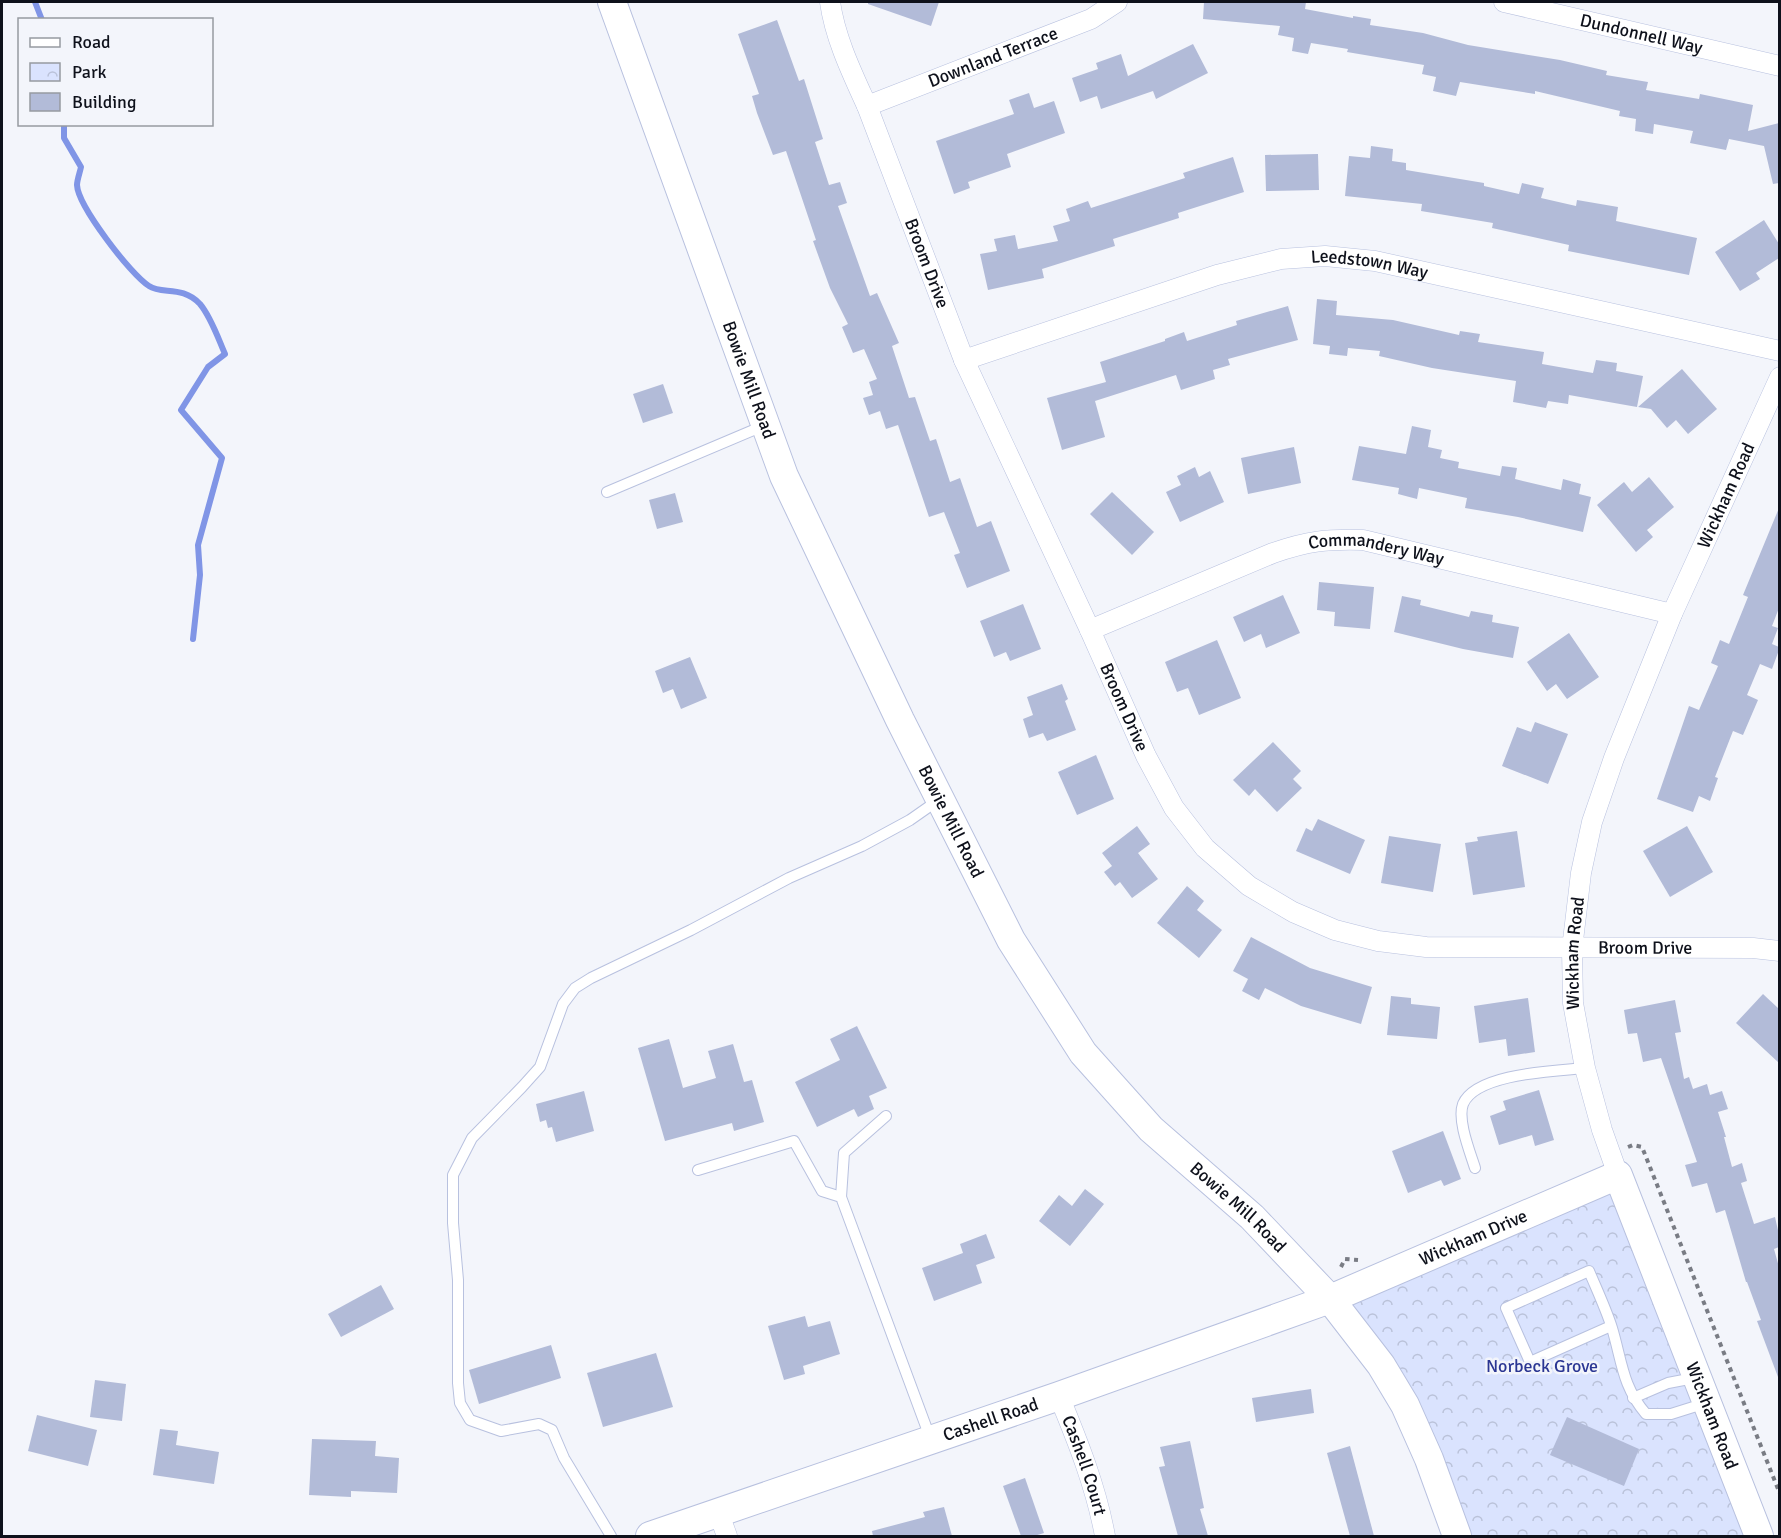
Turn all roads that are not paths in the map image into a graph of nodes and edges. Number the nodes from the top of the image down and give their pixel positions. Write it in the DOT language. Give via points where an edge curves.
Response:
graph roads {
  1 [pos="612,2"];
  2 [pos="830,2"];
  3 [pos="1117,2"];
  4 [pos="1504,2"];
  5 [pos="1779,66"];
  6 [pos="867,106"];
  7 [pos="1779,351"];
  8 [pos="964,360"];
  9 [pos="1779,377"];
  10 [pos="766,425"];
  11 [pos="607,492"];
  12 [pos="1672,614"];
  13 [pos="1090,630"];
  14 [pos="940,799"];
  15 [pos="1572,949"];
  16 [pos="1779,951"];
  17 [pos="1585,1068"];
  18 [pos="886,1116"];
  19 [pos="1475,1168"];
  20 [pos="698,1170"];
  21 [pos="1618,1175"];
  22 [pos="841,1197"];
  23 [pos="1563,1198"];
  24 [pos="1637,1224"];
  25 [pos="1330,1299"];
  26 [pos="1611,1326"];
  27 [pos="1703,1390"];
  28 [pos="1059,1396"];
  29 [pos="1632,1398"];
  30 [pos="931,1440"];
  31 [pos="723,1525"];
  32 [pos="611,1536"];
  33 [pos="650,1536"];
  34 [pos="1105,1536"];
  35 [pos="1457,1536"];
  36 [pos="1758,1536"];
  1 -- 10 [label="street, Bowie Mill Road"];
  2 -- 6 [label="street, Broom Drive" via="850,68"];
  3 -- 6 [label="street, Downland Terrace" via="1091,19"];
  4 -- 5 [label="street, Dundonnell Way"];
  6 -- 8 [label="street, Broom Drive"];
  7 -- 8 [label="street, Leedstown Way" via="1375,261 1325,256 1281,259 1217,275"];
  8 -- 13 [label="street, Broom Drive"];
  9 -- 12 [label="street, Wickham Road"];
  10 -- 11 [label="lane"];
  10 -- 14 [label="street, Bowie Mill Road" via="784,476"];
  12 -- 13 [label="street, Commandery Way" via="1364,540 1331,539 1273,553"];
  12 -- 15 [label="street, Wickham Road" via="1592,822"];
  13 -- 15 [label="street, Broom Drive" via="1146,756 1174,808 1205,848 1249,886 1293,912 1335,930 1378,941 1426,947"];
  14 -- 25 [label="street, Bowie Mill Road" via="1011,940 1083,1053 1151,1129 1252,1217"];
  14 -- 32 [label="lane" via="862,846 789,878 575,988 563,1004 540,1066 472,1138 453,1175 460,1403 470,1420 501,1431 539,1424 552,1430 564,1458"];
  15 -- 16 [label="street, Broom Drive"];
  15 -- 17 [label="street, Wickham Road" via="1573,1003"];
  17 -- 19 [label="lane" via="1527,1074 1477,1089 1463,1104 1462,1121"];
  17 -- 21 [label="street, Wickham Road"];
  18 -- 22 [label="lane" via="844,1153"];
  20 -- 22 [label="lane" via="794,1142 822,1191"];
  21 -- 23 [label="street, Wickham Drive"];
  21 -- 24 [label="street, Wickham Road"];
  22 -- 30 [label="lane"];
  23 -- 24 [label="street" via="1593,1199 1611,1205"];
  23 -- 25 [label="street, Wickham Drive"];
  24 -- 27 [label="street, Wickham Road"];
  25 -- 28 [label="street, Cashell Road"];
  25 -- 35 [label="street, Bowie Mill Road" via="1381,1365 1405,1405"];
  26 -- 26 [label="lane" via="1589,1271 1506,1308 1530,1362"];
  26 -- 29 [label="lane"];
  27 -- 29 [label="lane" via="1668,1383"];
  27 -- 29 [label="lane" via="1671,1414 1646,1414"];
  27 -- 36 [label="street, Wickham Road"];
  28 -- 30 [label="street, Cashell Road"];
  28 -- 34 [label="street, Cashell Court" via="1087,1466"];
  30 -- 31 [label="street, Cashell Road"];
  31 -- 33 [label="street, Cashell Road"];
}
